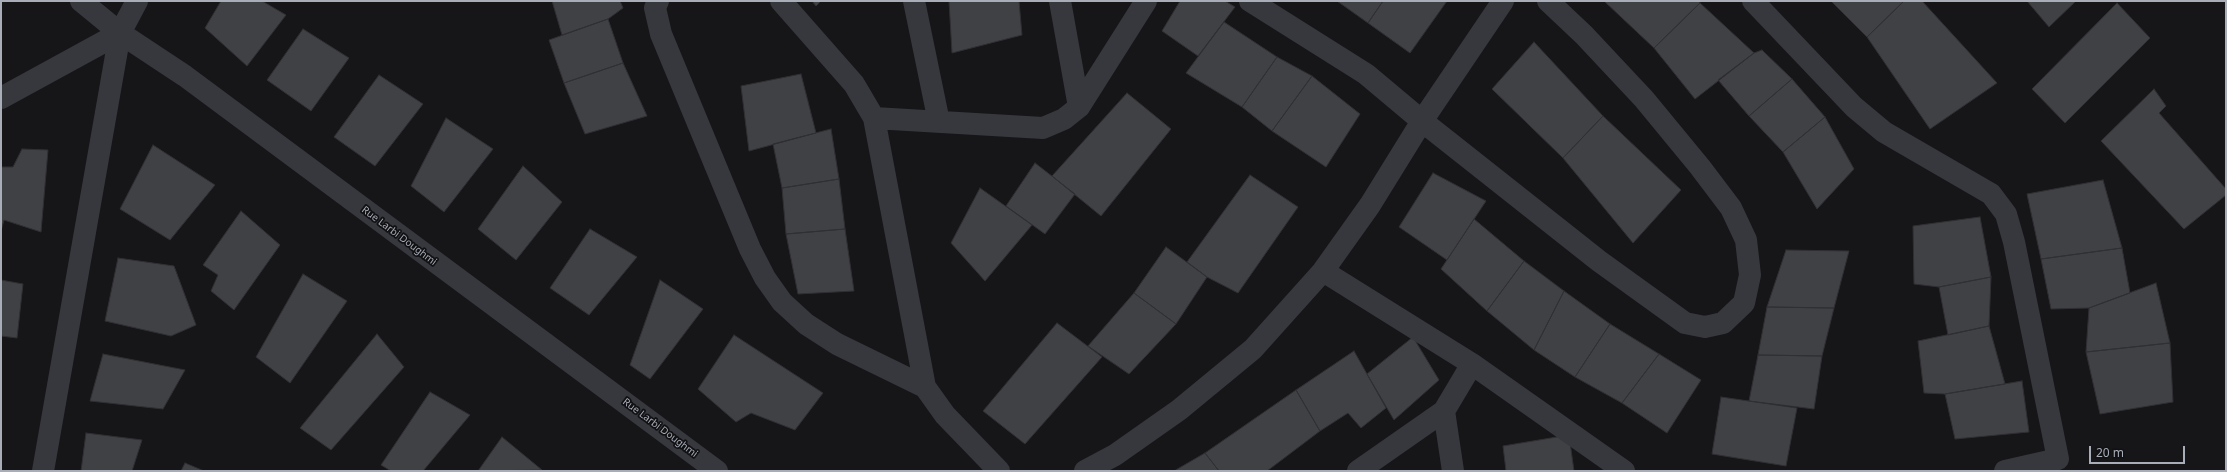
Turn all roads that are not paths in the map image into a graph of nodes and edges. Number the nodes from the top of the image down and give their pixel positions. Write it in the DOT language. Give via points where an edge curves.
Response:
graph roads {
  1 [pos="82,1"];
  2 [pos="137,1"];
  3 [pos="658,1"];
  4 [pos="782,1"];
  5 [pos="914,1"];
  6 [pos="1060,1"];
  7 [pos="1146,1"];
  8 [pos="1250,1"];
  9 [pos="1503,1"];
  10 [pos="1548,1"];
  11 [pos="1753,1"];
  12 [pos="120,33"];
  13 [pos="1,98"];
  14 [pos="1079,107"];
  15 [pos="874,118"];
  16 [pos="1422,121"];
  17 [pos="939,122"];
  18 [pos="1323,272"];
  19 [pos="1472,364"];
  20 [pos="925,387"];
  21 [pos="1444,411"];
  22 [pos="2060,465"];
  23 [pos="1622,470"];
  24 [pos="43,471"];
  25 [pos="717,471"];
  26 [pos="999,471"];
  27 [pos="1085,471"];
  28 [pos="1358,471"];
  29 [pos="1453,471"];
  30 [pos="2005,471"];
  1 -- 12 [label="street, Rue Larbi Doughmi"];
  2 -- 12 [label="street"];
  3 -- 20 [label="street" via="655,8 661,34 750,250 765,278 782,302 806,324 837,344"];
  4 -- 15 [label="street" via="854,84"];
  5 -- 17 [label="street"];
  6 -- 14 [label="street"];
  7 -- 14 [label="street"];
  8 -- 16 [label="street" via="1366,74"];
  9 -- 16 [label="street"];
  10 -- 16 [label="street" via="1584,34 1644,99 1731,208 1746,240 1750,275 1744,303 1723,322 1705,327 1684,323 1599,261"];
  11 -- 22 [label="street" via="1854,107 1884,132 1991,194 2006,214"];
  12 -- 13 [label="street"];
  12 -- 24 [label="street"];
  12 -- 25 [label="street, Rue Larbi Doughmi" via="185,76"];
  14 -- 17 [label="street" via="1064,119 1043,128"];
  15 -- 17 [label="street"];
  15 -- 20 [label="street"];
  16 -- 18 [label="street" via="1370,205"];
  18 -- 19 [label="street"];
  18 -- 27 [label="street" via="1254,349 1180,410 1115,455"];
  19 -- 21 [label="street"];
  19 -- 23 [label="street"];
  20 -- 26 [label="street" via="945,415"];
  21 -- 28 [label="street"];
  21 -- 29 [label="street"];
  22 -- 30 [label="street"];
}
